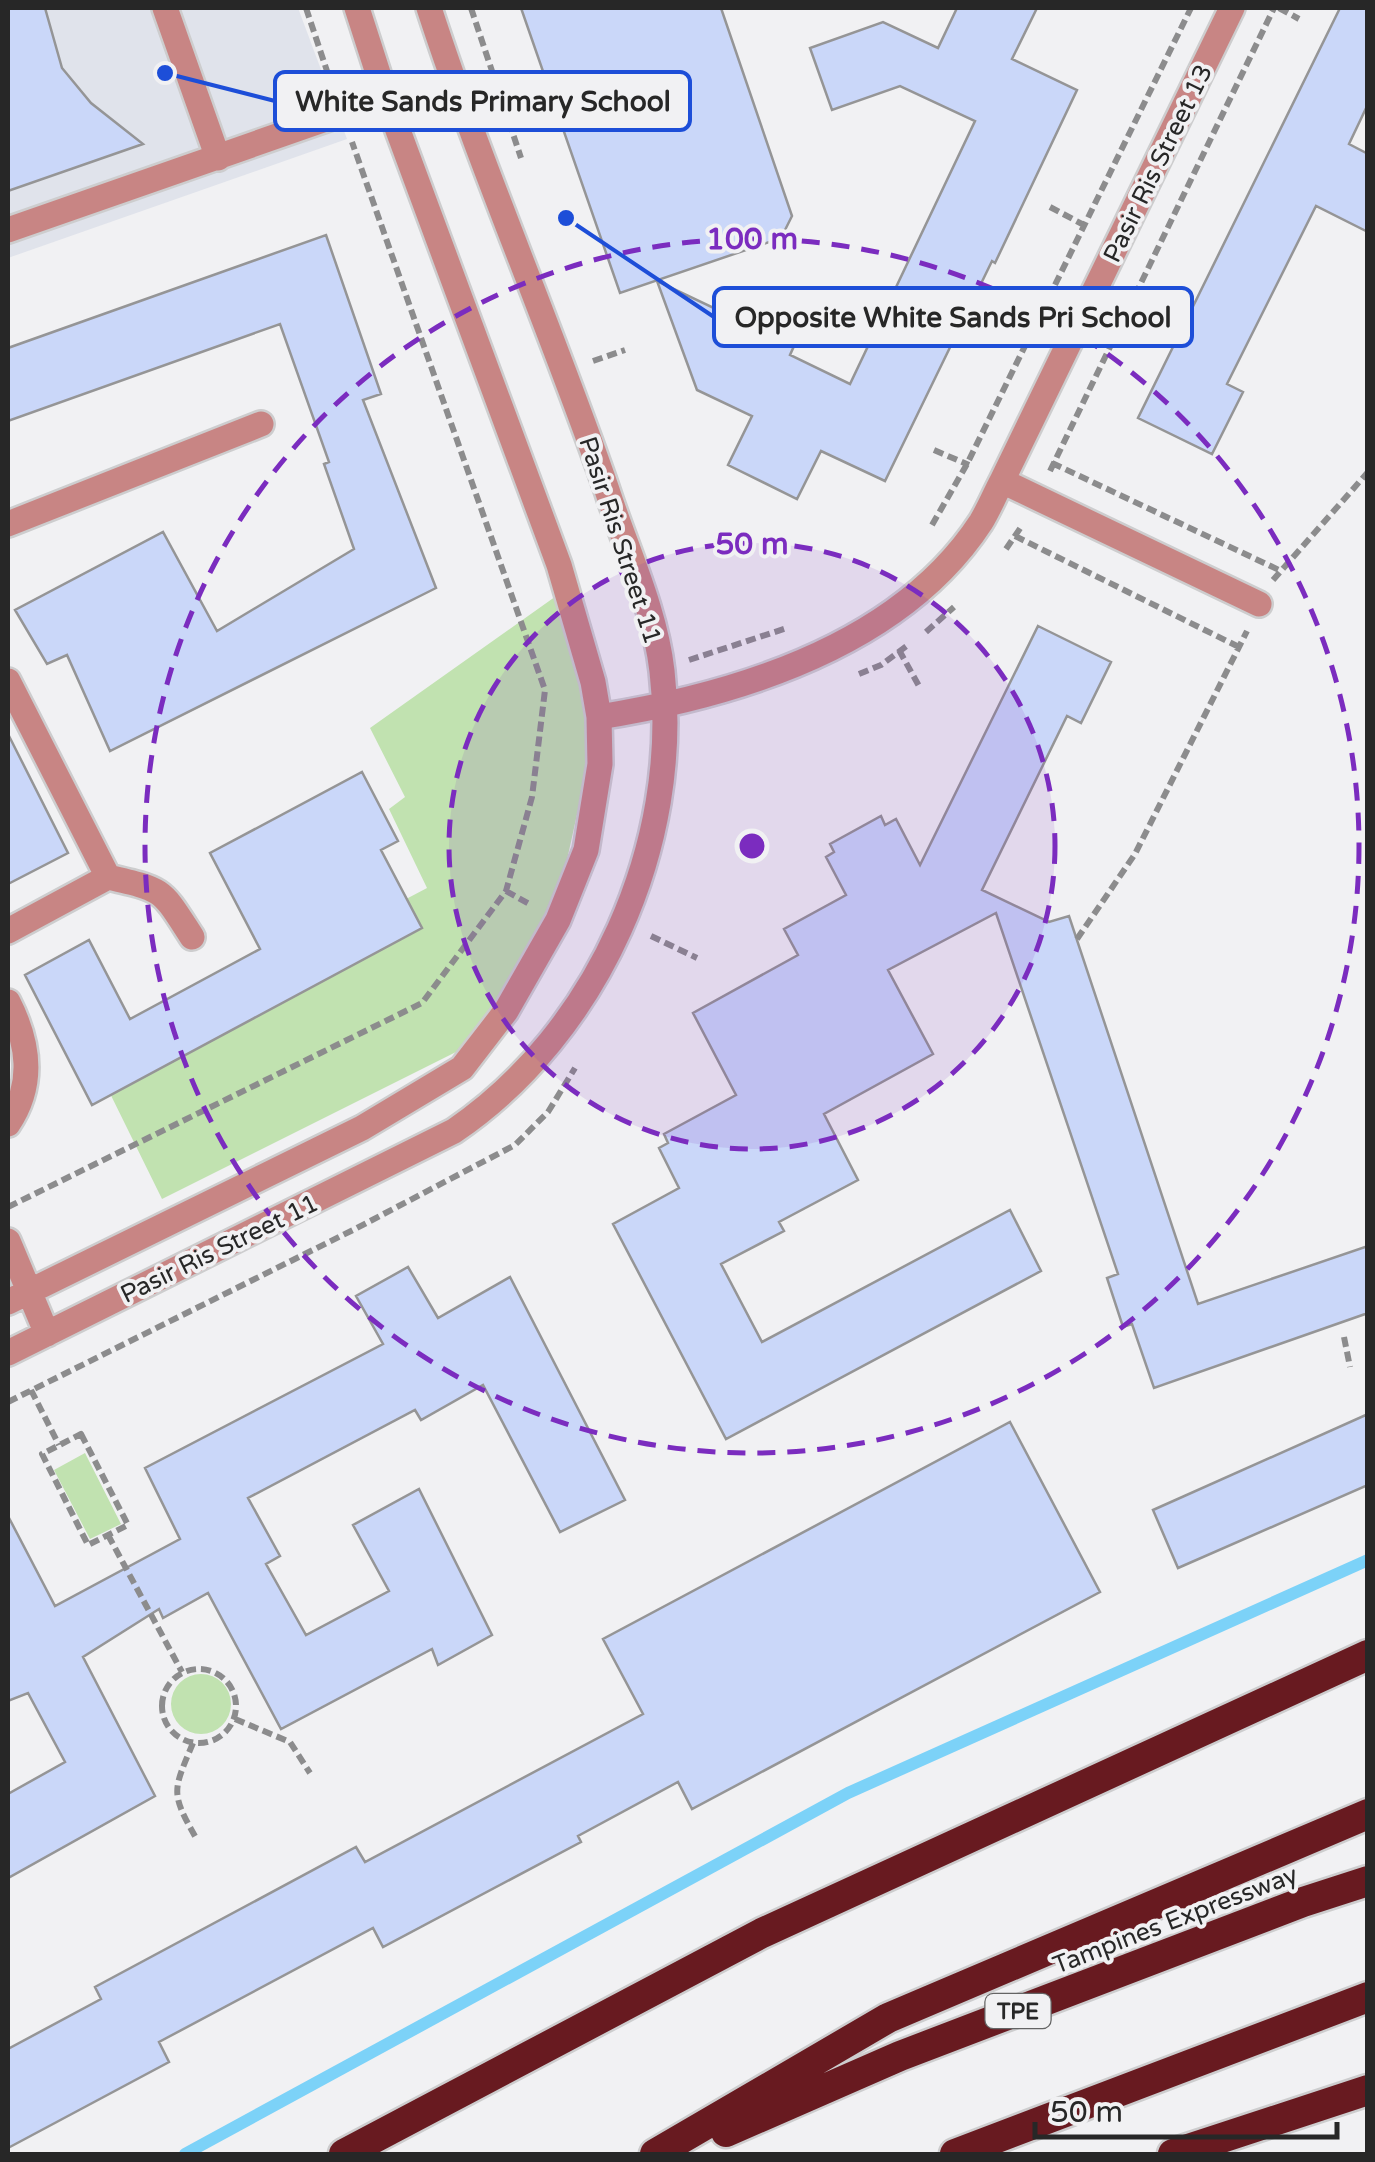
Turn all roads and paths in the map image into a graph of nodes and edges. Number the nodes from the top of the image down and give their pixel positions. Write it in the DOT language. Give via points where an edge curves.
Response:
graph roads {
  1 [pos="165,8"];
  2 [pos="306,8"];
  3 [pos="357,8"];
  4 [pos="430,8"];
  5 [pos="471,8"];
  6 [pos="1191,8"];
  7 [pos="1232,8"];
  8 [pos="1279,8"];
  9 [pos="1299,19"];
  10 [pos="386,98"];
  11 [pos="341,114"];
  12 [pos="218,158"];
  13 [pos="525,169"];
  14 [pos="1050,207"];
  15 [pos="1084,225"];
  16 [pos="8,230"];
  17 [pos="993,312"];
  18 [pos="1032,332"];
  19 [pos="587,344"];
  20 [pos="625,350"];
  21 [pos="261,424"];
  22 [pos="1019,446"];
  23 [pos="934,450"];
  24 [pos="967,464"];
  25 [pos="1368,472"];
  26 [pos="1002,481"];
  27 [pos="982,520"];
  28 [pos="8,524"];
  29 [pos="922,539"];
  30 [pos="1279,570"];
  31 [pos="1260,604"];
  32 [pos="790,627"];
  33 [pos="693,645"];
  34 [pos="1239,647"];
  35 [pos="899,651"];
  36 [pos="697,658"];
  37 [pos="662,668"];
  38 [pos="8,681"];
  39 [pos="920,686"];
  40 [pos="703,694"];
  41 [pos="665,706"];
  42 [pos="599,717"];
  43 [pos="108,877"];
  44 [pos="658,919"];
  45 [pos="8,931"];
  46 [pos="651,936"];
  47 [pos="192,938"];
  48 [pos="1076,939"];
  49 [pos="644,950"];
  50 [pos="697,958"];
  51 [pos="8,1002"];
  52 [pos="578,1063"];
  53 [pos="8,1124"];
  54 [pos="8,1207"];
  55 [pos="8,1241"];
  56 [pos="18,1296"];
  57 [pos="47,1334"];
  58 [pos="1344,1337"];
  59 [pos="8,1353"];
  60 [pos="1350,1367"];
  61 [pos="31,1390"];
  62 [pos="8,1402"];
  63 [pos="59,1445"];
  64 [pos="108,1536"];
  65 [pos="1368,1655"];
  66 [pos="182,1672"];
  67 [pos="235,1719"];
  68 [pos="193,1743"];
  69 [pos="310,1773"];
  70 [pos="1368,1814"];
  71 [pos="196,1838"];
  72 [pos="1368,1881"];
  73 [pos="1368,1997"];
  74 [pos="1368,2090"];
  75 [pos="344,2154"];
  76 [pos="655,2154"];
  77 [pos="673,2154"];
  78 [pos="954,2154"];
  79 [pos="1173,2154"];
  1 -- 12 [label="street"];
  2 -- 11 [label="path"];
  3 -- 10 [label="street, Pasir Ris Street 11"];
  4 -- 37 [label="street, Pasir Ris Street 11" via="593,450"];
  5 -- 13 [label="path"];
  6 -- 15 [label="path"];
  7 -- 22 [label="street, Pasir Ris Street 13"];
  8 -- 9 [label="path"];
  10 -- 11 [label="street"];
  10 -- 42 [label="street, Pasir Ris Street 11" via="559,565"];
  11 -- 12 [label="street"];
  11 -- 54 [label="path" via="545,690 532,798 506,891 422,1003"];
  12 -- 16 [label="street"];
  14 -- 15 [label="path"];
  15 -- 18 [label="path"];
  17 -- 18 [label="path"];
  18 -- 24 [label="path"];
  19 -- 20 [label="path" via="594,361"];
  21 -- 28 [label="street"];
  22 -- 26 [label="street, Pasir Ris Street 13"];
  22 -- 30 [label="path"];
  23 -- 24 [label="path"];
  24 -- 29 [label="path"];
  25 -- 30 [label="path"];
  26 -- 27 [label="street, Pasir Ris Street 13"];
  26 -- 31 [label="street"];
  27 -- 34 [label="path"];
  27 -- 40 [label="street, Pasir Ris Street 13" via="912,598 860,634"];
  30 -- 31 [label="path"];
  31 -- 34 [label="path"];
  32 -- 36 [label="path"];
  33 -- 36 [label="path"];
  34 -- 48 [label="path" via="1136,854"];
  35 -- 39 [label="path"];
  36 -- 37 [label="path"];
  36 -- 40 [label="path"];
  37 -- 41 [label="street, Pasir Ris Street 11"];
  38 -- 43 [label="street"];
  40 -- 41 [label="street, Pasir Ris Street 13"];
  41 -- 42 [label="street, Pasir Ris Street 13"];
  41 -- 57 [label="street, Pasir Ris Street 11" via="661,778 636,896 566,1022 490,1107"];
  42 -- 56 [label="street, Pasir Ris Street 11" via="600,764 586,850 558,920 506,1011 462,1068 362,1128"];
  43 -- 45 [label="street"];
  43 -- 47 [label="street" via="165,894"];
  44 -- 46 [label="path"];
  46 -- 49 [label="path"];
  46 -- 50 [label="path"];
  51 -- 53 [label="street" via="28,1057 20,1106"];
  52 -- 61 [label="path" via="548,1112 515,1145"];
  55 -- 56 [label="street"];
  56 -- 57 [label="street"];
  57 -- 59 [label="street, Pasir Ris Street 11"];
  58 -- 60 [label="path"];
  61 -- 62 [label="path"];
  61 -- 63 [label="path"];
  63 -- 64 [label="path" via="42,1454 88,1545"];
  63 -- 64 [label="path" via="81,1434 128,1525"];
  64 -- 66 [label="path"];
  65 -- 75 [label="highway" via="762,1933"];
  66 -- 67 [label="path" via="195,1668 228,1682 237,1701"];
  66 -- 68 [label="path" via="166,1690 163,1714 175,1734"];
  67 -- 68 [label="path" via="219,1736"];
  67 -- 69 [label="path" via="290,1742"];
  68 -- 71 [label="path" via="176,1802"];
  70 -- 76 [label="highway" via="888,2018"];
  72 -- 77 [label="highway, Tampines Expressway / TPE" via="900,2056"];
  73 -- 78 [label="highway"];
  74 -- 79 [label="highway"];
}
